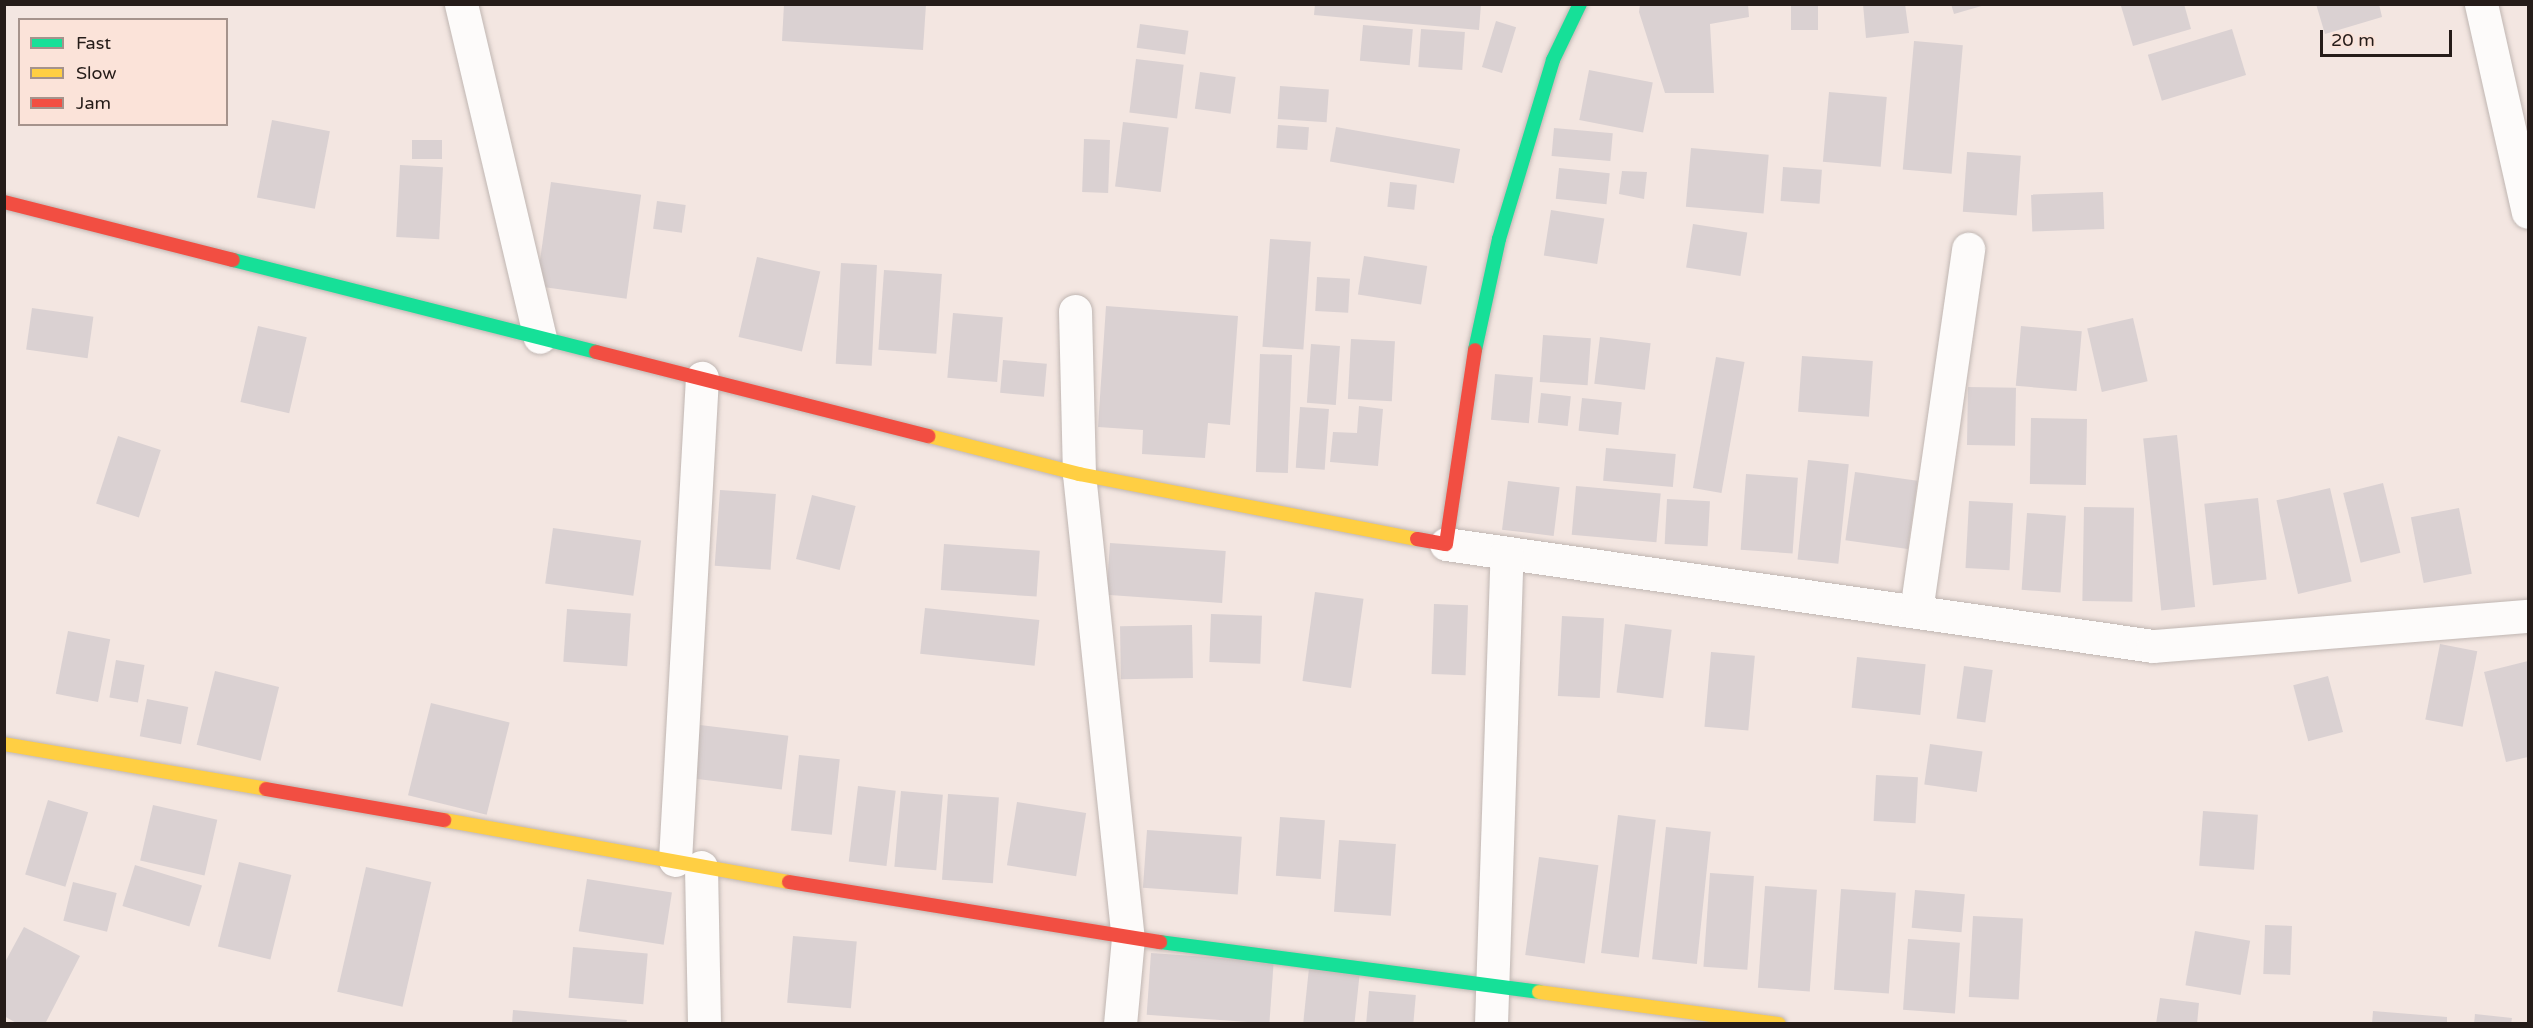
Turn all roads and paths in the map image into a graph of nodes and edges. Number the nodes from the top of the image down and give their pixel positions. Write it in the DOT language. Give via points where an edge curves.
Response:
graph roads {
  1 [pos="461,4"];
  2 [pos="1580,4"];
  3 [pos="2481,4"];
  4 [pos="4,202"];
  5 [pos="2529,212"];
  6 [pos="1968,249"];
  7 [pos="1075,311"];
  8 [pos="540,337"];
  9 [pos="702,378"];
  10 [pos="1079,474"];
  11 [pos="1446,544"];
  12 [pos="1508,553"];
  13 [pos="1916,611"];
  14 [pos="2529,616"];
  15 [pos="4,744"];
  16 [pos="688,864"];
  17 [pos="1128,938"];
  18 [pos="1491,985"];
  19 [pos="704,1023"];
  20 [pos="1120,1023"];
  21 [pos="1491,1023"];
  22 [pos="1779,1023"];
  1 -- 8 [label="street"];
  2 -- 11 [label="street" via="1553,60 1499,239 1475,352"];
  3 -- 5 [label="street"];
  4 -- 8 [label="street"];
  6 -- 13 [label="street"];
  7 -- 10 [label="street"];
  8 -- 9 [label="street"];
  9 -- 10 [label="street"];
  9 -- 16 [label="street"];
  10 -- 11 [label="street"];
  10 -- 17 [label="street"];
  11 -- 12 [label="street"];
  12 -- 13 [label="street"];
  12 -- 18 [label="street"];
  13 -- 14 [label="street" via="2153,646"];
  15 -- 16 [label="street"];
  16 -- 17 [label="street"];
  16 -- 19 [label="street"];
  17 -- 18 [label="street"];
  17 -- 20 [label="street"];
  18 -- 21 [label="street"];
  18 -- 22 [label="street"];
}
